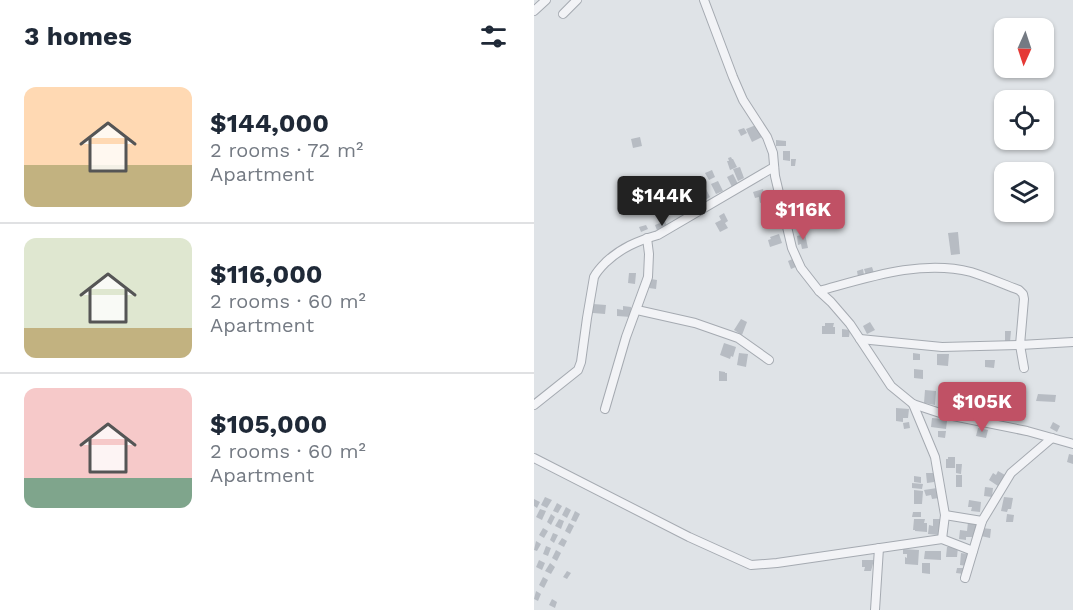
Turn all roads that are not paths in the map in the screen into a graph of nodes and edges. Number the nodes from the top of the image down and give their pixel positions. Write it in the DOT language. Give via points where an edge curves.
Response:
graph roads {
  1 [pos="546,0"];
  2 [pos="577,0"];
  3 [pos="704,0"];
  4 [pos="534,11"];
  5 [pos="563,14"];
  6 [pos="774,167"];
  7 [pos="648,238"];
  8 [pos="819,291"];
  9 [pos="637,310"];
  10 [pos="860,339"];
  11 [pos="1073,342"];
  12 [pos="1020,345"];
  13 [pos="769,360"];
  14 [pos="1024,368"];
  15 [pos="913,404"];
  16 [pos="534,405"];
  17 [pos="605,409"];
  18 [pos="1052,438"];
  19 [pos="1073,444"];
  20 [pos="534,458"];
  21 [pos="945,515"];
  22 [pos="982,521"];
  23 [pos="942,539"];
  24 [pos="879,548"];
  25 [pos="973,551"];
  26 [pos="965,578"];
  27 [pos="875,610"];
  1 -- 4 [label="street"];
  2 -- 5 [label="street"];
  3 -- 6 [label="street" via="743,100 767,137"];
  6 -- 7 [label="street"];
  6 -- 8 [label="street" via="792,248 801,268"];
  7 -- 9 [label="street" via="648,277"];
  7 -- 16 [label="street" via="623,248 596,271 578,370"];
  8 -- 10 [label="street"];
  8 -- 12 [label="street" via="926,267 970,272 1023,294"];
  9 -- 13 [label="street" via="738,338"];
  9 -- 17 [label="street"];
  10 -- 12 [label="street" via="942,347"];
  10 -- 15 [label="street" via="891,386"];
  11 -- 12 [label="street"];
  12 -- 14 [label="street"];
  15 -- 18 [label="street"];
  15 -- 21 [label="street" via="935,457"];
  18 -- 19 [label="street"];
  18 -- 22 [label="street" via="1011,473"];
  20 -- 24 [label="street" via="751,565"];
  21 -- 22 [label="street"];
  21 -- 23 [label="street"];
  22 -- 25 [label="street"];
  23 -- 24 [label="street"];
  23 -- 25 [label="street"];
  24 -- 27 [label="street"];
  25 -- 26 [label="street"];
}
